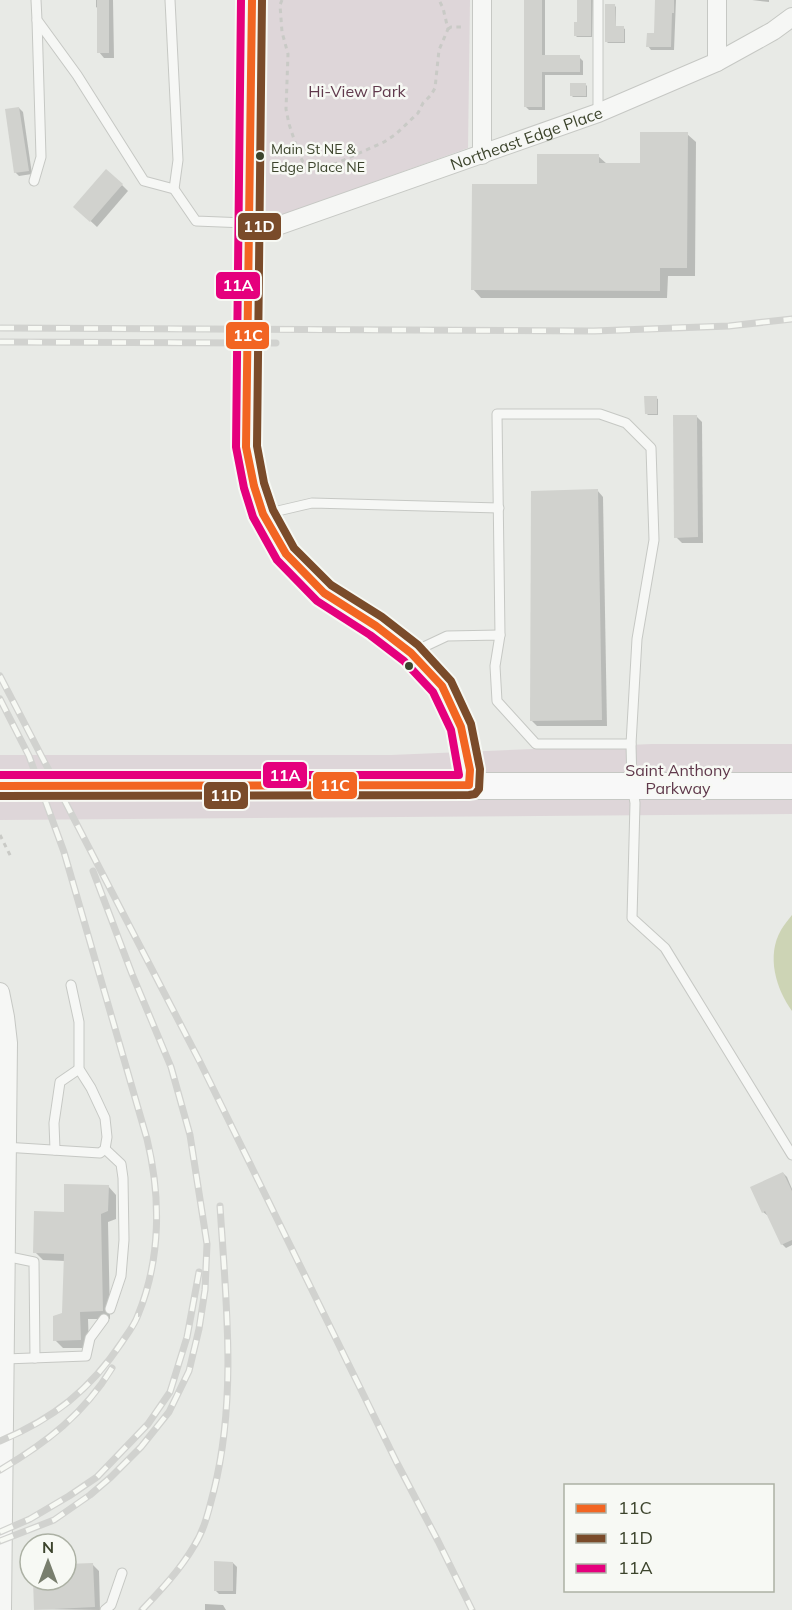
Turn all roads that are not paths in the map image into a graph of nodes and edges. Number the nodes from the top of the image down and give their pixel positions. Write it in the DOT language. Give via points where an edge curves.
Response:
graph roads {
  1 [pos="36,0"];
  2 [pos="170,0"];
  3 [pos="252,0"];
  4 [pos="482,0"];
  5 [pos="598,0"];
  6 [pos="717,0"];
  7 [pos="792,16"];
  8 [pos="37,20"];
  9 [pos="717,62"];
  10 [pos="598,113"];
  11 [pos="482,155"];
  12 [pos="34,181"];
  13 [pos="174,189"];
  14 [pos="249,230"];
  15 [pos="499,508"];
  16 [pos="263,514"];
  17 [pos="500,635"];
  18 [pos="411,653"];
  19 [pos="631,744"];
  20 [pos="632,785"];
  21 [pos="0,786"];
  22 [pos="469,786"];
  23 [pos="792,786"];
  24 [pos="71,985"];
  25 [pos="0,992"];
  26 [pos="79,1069"];
  27 [pos="4,1121"];
  28 [pos="4,1148"];
  29 [pos="105,1149"];
  30 [pos="55,1150"];
  31 [pos="792,1155"];
  32 [pos="3,1256"];
  33 [pos="3,1292"];
  34 [pos="110,1309"];
  35 [pos="104,1319"];
  36 [pos="35,1358"];
  37 [pos="5,1359"];
  38 [pos="2,1416"];
  39 [pos="122,1573"];
  40 [pos="2,1610"];
  41 [pos="105,1610"];
  1 -- 8 [label="lane"];
  2 -- 13 [label="lane" via="178,160"];
  3 -- 14 [label="street"];
  4 -- 11 [label="street"];
  5 -- 10 [label="lane"];
  6 -- 9 [label="street"];
  7 -- 9 [label="street, Northeast Edge Place"];
  8 -- 12 [label="lane" via="41,157"];
  8 -- 13 [label="lane" via="144,181"];
  9 -- 10 [label="street, Northeast Edge Place"];
  10 -- 11 [label="street, Northeast Edge Place"];
  11 -- 14 [label="street, Northeast Edge Place"];
  13 -- 14 [label="lane" via="196,220"];
  14 -- 16 [label="street" via="246,447"];
  15 -- 16 [label="lane" via="312,503"];
  15 -- 17 [label="lane"];
  15 -- 19 [label="lane" via="497,414 600,414 626,423 651,448 654,540 637,639"];
  16 -- 18 [label="street" via="286,554 324,593"];
  17 -- 18 [label="lane" via="447,636"];
  17 -- 19 [label="lane" via="495,666 497,701 536,744"];
  18 -- 22 [label="street" via="442,686 461,727 470,770"];
  19 -- 20 [label="lane"];
  20 -- 22 [label="street"];
  20 -- 23 [label="street"];
  20 -- 31 [label="lane" via="632,918 665,948"];
  21 -- 22 [label="street, bridge"];
  24 -- 26 [label="lane" via="79,1022"];
  25 -- 27 [label="street" via="8,1043"];
  26 -- 29 [label="lane" via="105,1118"];
  26 -- 30 [label="lane" via="60,1082"];
  27 -- 28 [label="street"];
  28 -- 30 [label="lane"];
  28 -- 32 [label="street"];
  29 -- 30 [label="lane" via="100,1153"];
  29 -- 34 [label="lane" via="121,1164 123,1178 122,1267"];
  32 -- 33 [label="street"];
  32 -- 36 [label="lane" via="34,1262"];
  33 -- 37 [label="street"];
  35 -- 36 [label="lane" via="90,1338 86,1356"];
  36 -- 37 [label="lane"];
  37 -- 38 [label="street"];
  38 -- 40 [label="street"];
  39 -- 41 [label="lane" via="111,1605"];
}
